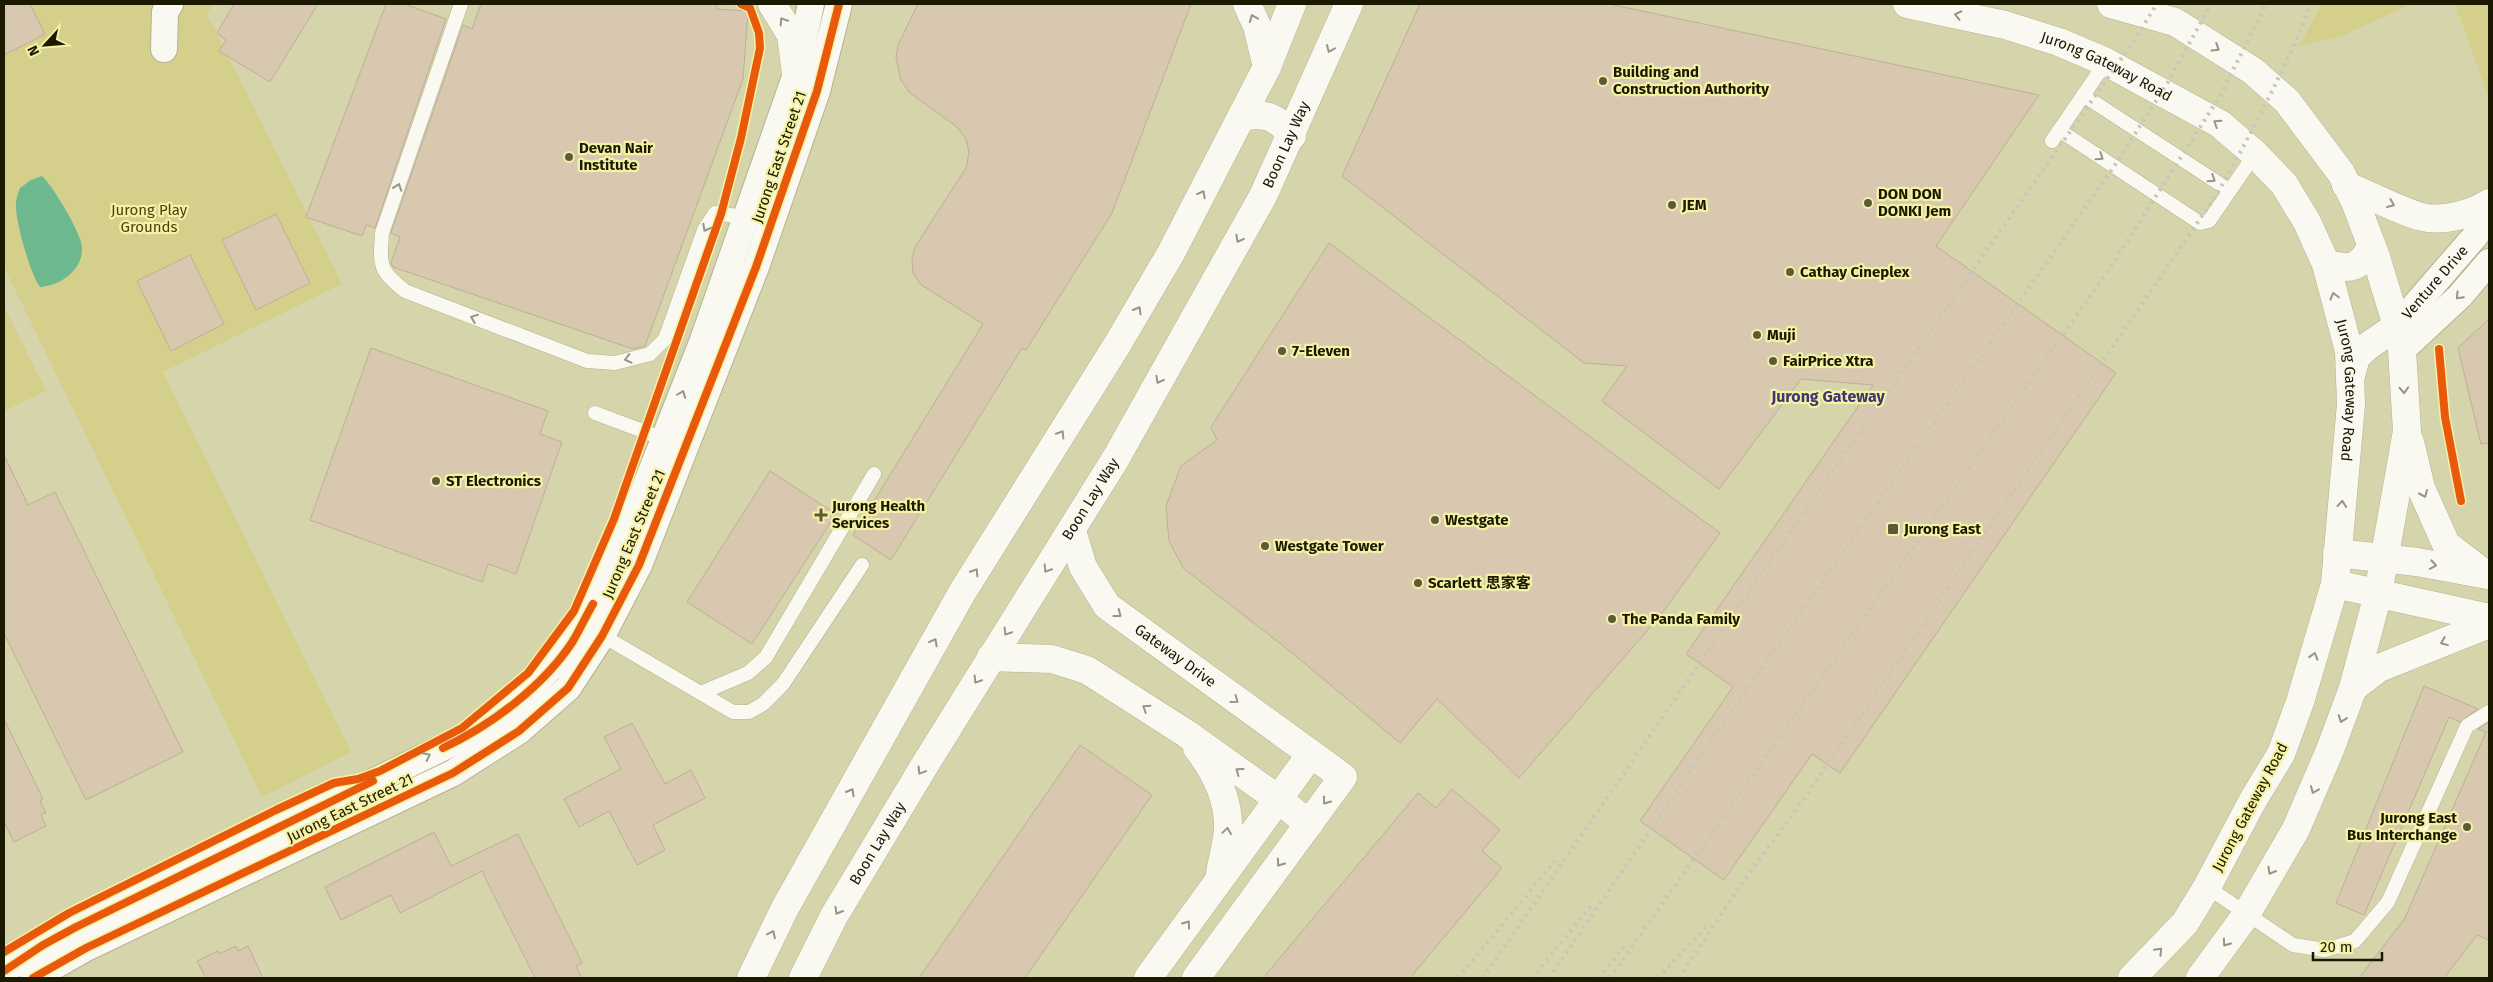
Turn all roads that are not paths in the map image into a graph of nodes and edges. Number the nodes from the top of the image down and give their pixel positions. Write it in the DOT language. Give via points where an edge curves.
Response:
graph roads {
  1 [pos="170,4"];
  2 [pos="186,4"];
  3 [pos="461,4"];
  4 [pos="772,4"];
  5 [pos="811,4"];
  6 [pos="839,4"];
  7 [pos="1247,4"];
  8 [pos="1292,4"];
  9 [pos="1349,4"];
  10 [pos="1907,4"];
  11 [pos="2111,4"];
  12 [pos="2174,13"];
  13 [pos="2106,62"];
  14 [pos="1267,67"];
  15 [pos="796,74"];
  16 [pos="2083,95"];
  17 [pos="1242,117"];
  18 [pos="1292,136"];
  19 [pos="2255,154"];
  20 [pos="2346,185"];
  21 [pos="2229,190"];
  22 [pos="2489,203"];
  23 [pos="2489,213"];
  24 [pos="746,217"];
  25 [pos="772,223"];
  26 [pos="2372,246"];
  27 [pos="2489,262"];
  28 [pos="730,263"];
  29 [pos="2326,264"];
  30 [pos="756,267"];
  31 [pos="2400,338"];
  32 [pos="2351,378"];
  33 [pos="595,413"];
  34 [pos="2407,431"];
  35 [pos="664,439"];
  36 [pos="874,474"];
  37 [pos="1072,531"];
  38 [pos="2337,553"];
  39 [pos="2384,560"];
  40 [pos="862,565"];
  41 [pos="2488,575"];
  42 [pos="2335,584"];
  43 [pos="2378,594"];
  44 [pos="2489,618"];
  45 [pos="2489,624"];
  46 [pos="592,630"];
  47 [pos="991,657"];
  48 [pos="2353,688"];
  49 [pos="702,693"];
  50 [pos="2489,712"];
  51 [pos="1188,734"];
  52 [pos="1311,754"];
  53 [pos="382,776"];
  54 [pos="1278,799"];
  55 [pos="396,800"];
  56 [pos="1309,824"];
  57 [pos="1219,879"];
  58 [pos="2207,887"];
  59 [pos="172,893"];
  60 [pos="2246,915"];
  61 [pos="4,970"];
  62 [pos="33,978"];
  63 [pos="751,978"];
  64 [pos="803,978"];
  65 [pos="1148,978"];
  66 [pos="1196,978"];
  67 [pos="2132,978"];
  68 [pos="2200,978"];
  1 -- 2 [label="street" via="165,12 173,44 176,22"];
  24 -- 3 [label="lane, one-way" via="715,213 704,230 665,339 650,354 615,363 587,361 405,291 386,277 380,258 382,233"];
  15 -- 4 [label="main road, one-way" via="791,35"];
  5 -- 15 [label="street, Jurong East Street 21"];
  6 -- 25 [label="street, Jurong East Street 21" via="817,91"];
  14 -- 7 [label="main road, one-way"];
  8 -- 14 [label="main road"];
  9 -- 18 [label="main road, Boon Lay Way, one-way"];
  13 -- 10 [label="main road, Jurong Gateway Road, one-way" via="2006,25"];
  11 -- 12 [label="main road"];
  12 -- 20 [label="main road, one-way" via="2253,71 2287,101 2341,173"];
  13 -- 16 [label="lane"];
  19 -- 13 [label="main road, Jurong Gateway Road, one-way" via="2220,124"];
  14 -- 17 [label="main road"];
  15 -- 24 [label="street, Jurong East Street 21"];
  16 -- 21 [label="lane, one-way"];
  16 -- 21 [label="lane, one-way" via="2055,135 2200,223 2209,221"];
  17 -- 18 [label="main road" via="1256,114 1271,116"];
  63 -- 17 [label="main road, one-way" via="785,908 963,591 1122,338 1171,253"];
  18 -- 37 [label="main road, Boon Lay Way, one-way" via="1263,196"];
  19 -- 21 [label="lane"];
  19 -- 29 [label="main road, Jurong Gateway Road" via="2284,184 2307,222"];
  20 -- 22 [label="main road, one-way" via="2423,217 2453,216 2478,210"];
  20 -- 26 [label="main road"];
  23 -- 31 [label="street, Venture Drive"];
  24 -- 25 [label="lane"];
  24 -- 28 [label="street, Jurong East Street 21"];
  25 -- 30 [label="street, Jurong East Street 21"];
  26 -- 29 [label="main road" via="2362,262 2348,269"];
  26 -- 31 [label="main road"];
  27 -- 31 [label="street, Venture Drive, one-way" via="2460,296"];
  28 -- 30 [label="lane"];
  35 -- 28 [label="street, Jurong East Street 21, one-way"];
  32 -- 29 [label="main road, Jurong Gateway Road, one-way" via="2349,351"];
  30 -- 46 [label="street, Jurong East Street 21" via="639,565"];
  31 -- 32 [label="main road" via="2368,346 2356,357"];
  31 -- 34 [label="main road, one-way"];
  38 -- 32 [label="main road, Jurong Gateway Road, one-way"];
  33 -- 35 [label="lane"];
  34 -- 39 [label="main road"];
  34 -- 41 [label="main road, one-way" via="2422,488 2446,544"];
  35 -- 46 [label="street, Jurong East Street 21" via="605,580"];
  36 -- 49 [label="lane" via="766,657 748,673"];
  37 -- 47 [label="main road, Boon Lay Way, one-way"];
  37 -- 52 [label="main road, Gateway Drive, one-way" via="1082,567 1107,606"];
  38 -- 39 [label="main road"];
  38 -- 42 [label="main road, Jurong Gateway Road"];
  39 -- 41 [label="main road, one-way" via="2417,562"];
  39 -- 43 [label="main road"];
  40 -- 49 [label="lane" via="783,684 763,704 749,712 733,712"];
  42 -- 43 [label="main road"];
  58 -- 42 [label="main road, Jurong Gateway Road, one-way" via="2281,754 2303,693"];
  43 -- 44 [label="main road"];
  43 -- 48 [label="main road"];
  45 -- 48 [label="main road, one-way" via="2379,668"];
  46 -- 49 [label="lane"];
  53 -- 46 [label="street, Jurong East Street 21, one-way" via="472,734 503,714"];
  46 -- 55 [label="street, Jurong East Street 21" via="568,688 519,732 454,773"];
  51 -- 47 [label="main road, one-way" via="1087,670 1052,659"];
  47 -- 64 [label="main road, Boon Lay Way, one-way" via="834,916"];
  48 -- 60 [label="main road, one-way" via="2296,829"];
  50 -- 60 [label="lane" via="2467,726 2388,902 2355,941 2325,950 2292,945"];
  54 -- 51 [label="main road, one-way"];
  57 -- 51 [label="main road, one-way" via="1228,824 1223,793 1211,766"];
  52 -- 54 [label="main road"];
  52 -- 56 [label="main road, Gateway Drive, one-way" via="1344,777"];
  53 -- 55 [label="lane"];
  53 -- 59 [label="street, Jurong East Street 21"];
  54 -- 56 [label="main road"];
  54 -- 57 [label="main road"];
  55 -- 59 [label="street, Jurong East Street 21" via="259,867"];
  56 -- 66 [label="main road, Gateway Drive, one-way"];
  65 -- 57 [label="main road, one-way"];
  58 -- 60 [label="lane"];
  67 -- 58 [label="main road, Jurong Gateway Road, one-way" via="2185,923"];
  59 -- 61 [label="street, Jurong East Street 21" via="76,927"];
  59 -- 62 [label="street, Jurong East Street 21"];
  60 -- 68 [label="main road, one-way"];
}
